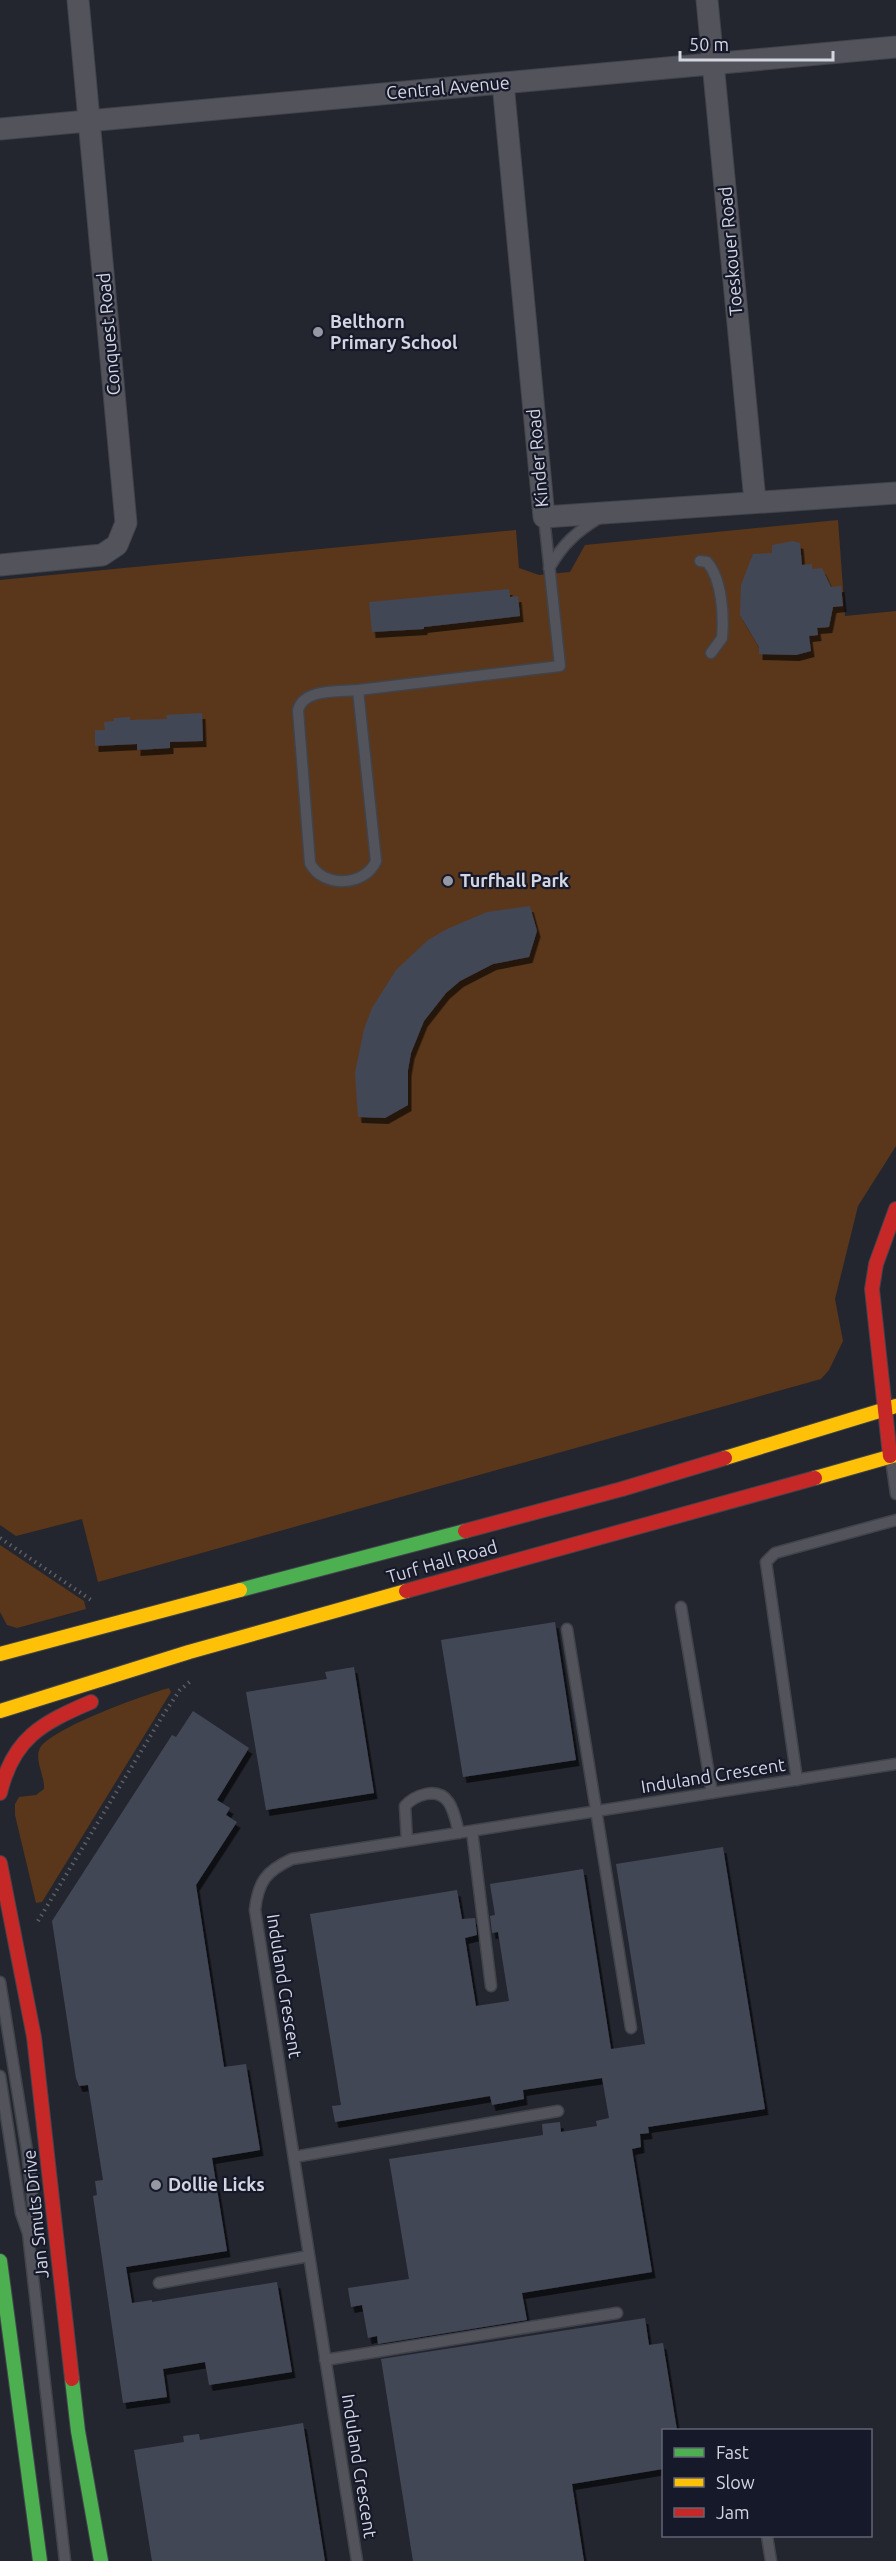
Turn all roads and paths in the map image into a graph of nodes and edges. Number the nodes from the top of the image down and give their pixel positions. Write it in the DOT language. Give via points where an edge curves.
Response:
graph roads {
  1 [pos="78,0"];
  2 [pos="707,0"];
  3 [pos="896,47"];
  4 [pos="714,63"];
  5 [pos="503,83"];
  6 [pos="89,120"];
  7 [pos="0,129"];
  8 [pos="896,492"];
  9 [pos="755,501"];
  10 [pos="609,511"];
  11 [pos="544,517"];
  12 [pos="700,561"];
  13 [pos="0,565"];
  14 [pos="549,568"];
  15 [pos="711,653"];
  16 [pos="358,690"];
  17 [pos="896,1209"];
  18 [pos="890,1408"];
  19 [pos="893,1455"];
  20 [pos="896,1494"];
  21 [pos="896,1520"];
  22 [pos="0,1538"];
  23 [pos="95,1602"];
  24 [pos="681,1607"];
  25 [pos="567,1629"];
  26 [pos="189,1652"];
  27 [pos="0,1654"];
  28 [pos="200,1676"];
  29 [pos="122,1688"];
  30 [pos="102,1697"];
  31 [pos="0,1711"];
  32 [pos="896,1764"];
  33 [pos="797,1780"];
  34 [pos="0,1793"];
  35 [pos="712,1793"];
  36 [pos="595,1811"];
  37 [pos="472,1831"];
  38 [pos="459,1833"];
  39 [pos="407,1841"];
  40 [pos="0,1863"];
  41 [pos="36,1925"];
  42 [pos="0,1982"];
  43 [pos="490,1986"];
  44 [pos="631,2028"];
  45 [pos="0,2076"];
  46 [pos="558,2111"];
  47 [pos="294,2157"];
  48 [pos="28,2233"];
  49 [pos="309,2256"];
  50 [pos="0,2261"];
  51 [pos="159,2283"];
  52 [pos="617,2313"];
  53 [pos="326,2360"];
  54 [pos="767,2537"];
  55 [pos="40,2561"];
  56 [pos="65,2561"];
  57 [pos="101,2561"];
  58 [pos="357,2561"];
  59 [pos="771,2561"];
  1 -- 6 [label="street, Conquest Road"];
  2 -- 4 [label="street, Toeskouer Road"];
  3 -- 4 [label="street, Central Avenue"];
  4 -- 5 [label="street, Central Avenue"];
  4 -- 9 [label="street, Toeskouer Road"];
  5 -- 6 [label="street, Central Avenue"];
  5 -- 11 [label="street, Kinder Road"];
  6 -- 7 [label="street, Central Avenue"];
  6 -- 13 [label="street, Conquest Road" via="126,523 117,545 102,555"];
  8 -- 9 [label="street, Kinder Road"];
  9 -- 10 [label="street, Kinder Road"];
  10 -- 11 [label="street, Kinder Road"];
  10 -- 14 [label="lane" via="573,534"];
  11 -- 14 [label="lane"];
  12 -- 15 [label="lane" via="707,562 714,571 722,617 722,638"];
  14 -- 16 [label="lane" via="560,666"];
  16 -- 16 [label="lane" via="376,861 369,873 356,879 329,879 314,871 310,863 298,710 309,696"];
  17 -- 18 [label="main road" via="876,1264 872,1289"];
  18 -- 19 [label="main road"];
  18 -- 27 [label="main road, Turf Hall Road" via="622,1489"];
  19 -- 20 [label="lane"];
  19 -- 26 [label="main road, Turf Hall Road"];
  21 -- 33 [label="lane" via="775,1553 766,1562"];
  22 -- 23 [label="path"];
  24 -- 35 [label="lane"];
  25 -- 36 [label="lane"];
  26 -- 29 [label="main road"];
  26 -- 31 [label="main road, Turf Hall Road"];
  28 -- 41 [label="path" via="180,1690 165,1712"];
  30 -- 34 [label="main road" via="48,1720 30,1733 10,1760"];
  32 -- 33 [label="lane, Induland Crescent"];
  33 -- 35 [label="lane, Induland Crescent"];
  35 -- 36 [label="lane, Induland Crescent"];
  36 -- 37 [label="lane, Induland Crescent"];
  36 -- 44 [label="lane"];
  37 -- 38 [label="lane, Induland Crescent"];
  37 -- 43 [label="lane"];
  38 -- 39 [label="lane, Induland Crescent"];
  38 -- 39 [label="lane" via="448,1800 432,1793 415,1797 405,1806"];
  39 -- 47 [label="lane, Induland Crescent" via="292,1859 266,1876 257,1891 255,1910"];
  40 -- 57 [label="main road, Jan Smuts Drive" via="33,2037 78,2431"];
  42 -- 48 [label="lane" via="34,2211"];
  45 -- 48 [label="lane" via="21,2213"];
  46 -- 47 [label="lane"];
  47 -- 49 [label="lane, Induland Crescent"];
  48 -- 56 [label="lane"];
  49 -- 51 [label="lane"];
  49 -- 53 [label="lane, Induland Crescent"];
  50 -- 55 [label="main road"];
  52 -- 53 [label="lane"];
  53 -- 58 [label="lane, Induland Crescent"];
  54 -- 59 [label="lane"];
}
